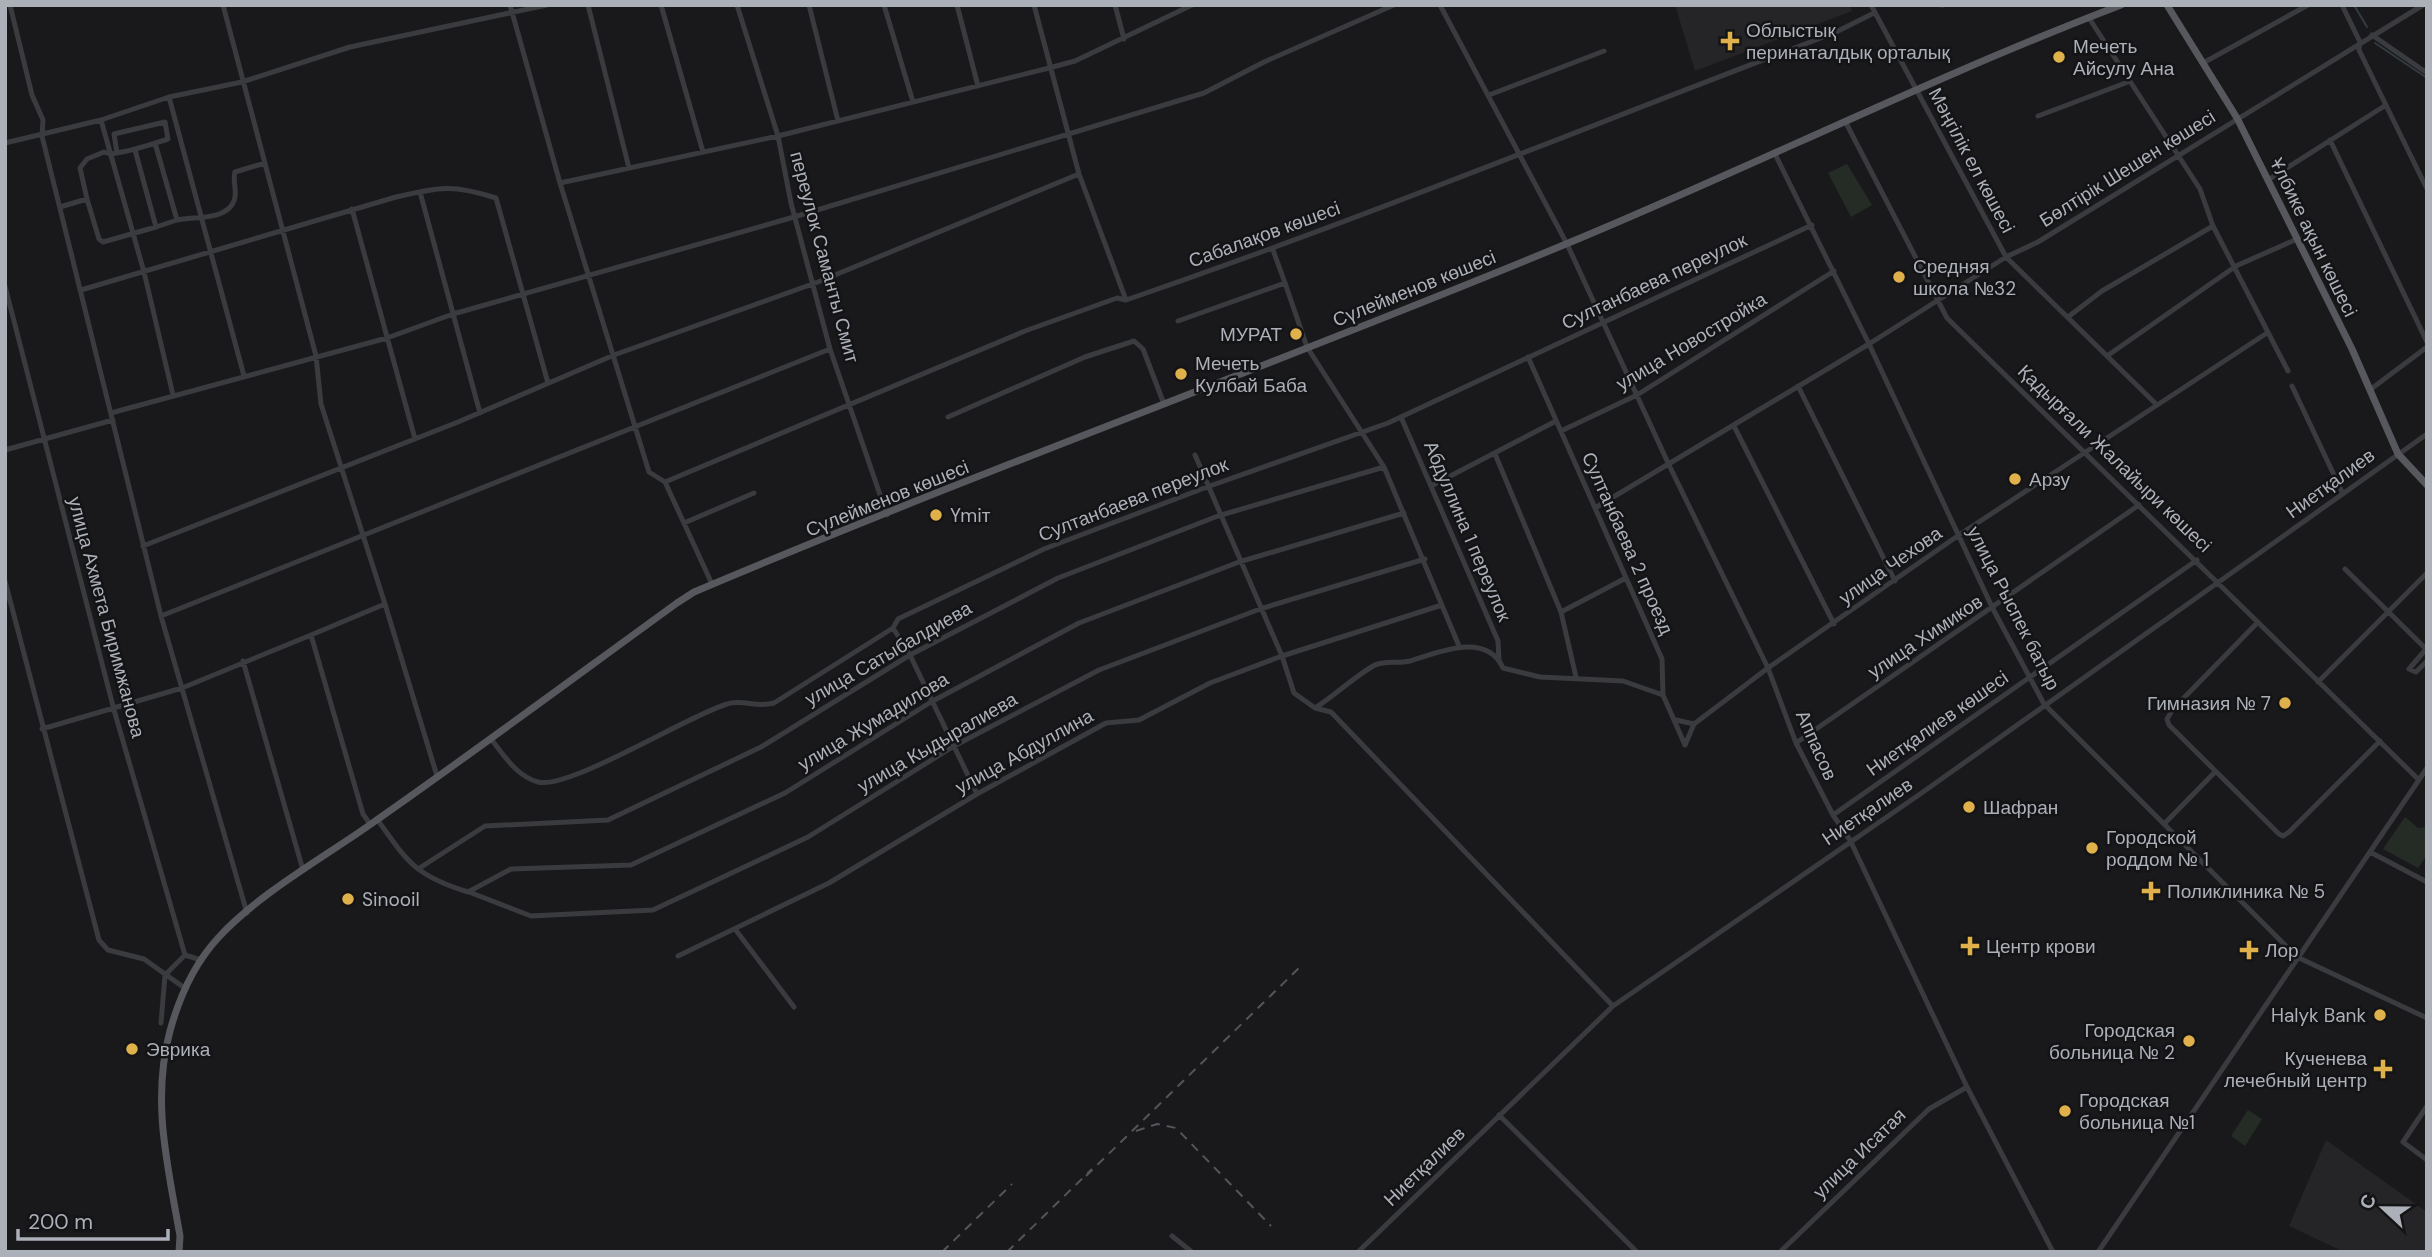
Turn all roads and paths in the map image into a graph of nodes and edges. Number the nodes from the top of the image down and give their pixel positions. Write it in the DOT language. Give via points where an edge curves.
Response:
graph roads {
  1 [pos="10,5"];
  2 [pos="223,5"];
  3 [pos="510,5"];
  4 [pos="547,5"];
  5 [pos="588,5"];
  6 [pos="661,5"];
  7 [pos="737,5"];
  8 [pos="808,5"];
  9 [pos="884,5"];
  10 [pos="957,5"];
  11 [pos="1034,5"];
  12 [pos="1115,5"];
  13 [pos="1394,5"];
  14 [pos="1440,5"];
  15 [pos="1871,5"];
  16 [pos="2120,5"];
  17 [pos="2166,5"];
  18 [pos="2308,5"];
  19 [pos="2342,5"];
  20 [pos="2423,5"];
  21 [pos="1191,6"];
  22 [pos="1874,13"];
  23 [pos="513,15"];
  24 [pos="2089,18"];
  25 [pos="2372,35"];
  26 [pos="1124,38"];
  27 [pos="2360,42"];
  28 [pos="1604,51"];
  29 [pos="2203,63"];
  30 [pos="1049,68"];
  31 [pos="2427,73"];
  32 [pos="242,82"];
  33 [pos="2128,82"];
  34 [pos="978,86"];
  35 [pos="1915,88"];
  36 [pos="1489,95"];
  37 [pos="169,97"];
  38 [pos="913,102"];
  39 [pos="2386,105"];
  40 [pos="2038,116"];
  41 [pos="2237,118"];
  42 [pos="101,120"];
  43 [pos="1844,120"];
  44 [pos="838,121"];
  45 [pos="179,135"];
  46 [pos="1067,135"];
  47 [pos="42,136"];
  48 [pos="778,136"];
  49 [pos="169,138"];
  50 [pos="2330,141"];
  51 [pos="155,143"];
  52 [pos="5,144"];
  53 [pos="135,150"];
  54 [pos="703,152"];
  55 [pos="1774,152"];
  56 [pos="113,154"];
  57 [pos="1519,156"];
  58 [pos="2179,156"];
  59 [pos="265,163"];
  60 [pos="629,168"];
  61 [pos="1079,174"];
  62 [pos="2268,180"];
  63 [pos="560,183"];
  64 [pos="2427,189"];
  65 [pos="420,191"];
  66 [pos="87,199"];
  67 [pos="60,207"];
  68 [pos="352,209"];
  69 [pos="201,217"];
  70 [pos="794,217"];
  71 [pos="177,220"];
  72 [pos="1812,225"];
  73 [pos="2213,226"];
  74 [pos="156,227"];
  75 [pos="284,230"];
  76 [pos="133,234"];
  77 [pos="2297,239"];
  78 [pos="1567,244"];
  79 [pos="1273,250"];
  80 [pos="213,253"];
  81 [pos="2006,257"];
  82 [pos="2235,266"];
  83 [pos="1834,271"];
  84 [pos="144,272"];
  85 [pos="589,275"];
  86 [pos="1285,283"];
  87 [pos="813,284"];
  88 [pos="5,286"];
  89 [pos="82,290"];
  90 [pos="524,295"];
  91 [pos="1126,300"];
  92 [pos="1937,302"];
  93 [pos="453,314"];
  94 [pos="2068,317"];
  95 [pos="1178,321"];
  96 [pos="1605,321"];
  97 [pos="2267,333"];
  98 [pos="387,338"];
  99 [pos="1869,344"];
  100 [pos="2427,345"];
  101 [pos="1307,347"];
  102 [pos="830,349"];
  103 [pos="614,355"];
  104 [pos="316,356"];
  105 [pos="2107,356"];
  106 [pos="1528,357"];
  107 [pos="2288,371"];
  108 [pos="244,376"];
  109 [pos="548,383"];
  110 [pos="1798,386"];
  111 [pos="2292,386"];
  112 [pos="2371,389"];
  113 [pos="173,395"];
  114 [pos="1637,395"];
  115 [pos="1164,404"];
  116 [pos="2156,404"];
  117 [pos="850,407"];
  118 [pos="111,413"];
  119 [pos="480,413"];
  120 [pos="948,417"];
  121 [pos="1401,417"];
  122 [pos="113,420"];
  123 [pos="1556,421"];
  124 [pos="1734,426"];
  125 [pos="635,427"];
  126 [pos="1561,431"];
  127 [pos="1364,433"];
  128 [pos="2427,434"];
  129 [pos="44,439"];
  130 [pos="415,439"];
  131 [pos="5,450"];
  132 [pos="1495,454"];
  133 [pos="2084,454"];
  134 [pos="2398,454"];
  135 [pos="1195,455"];
  136 [pos="1669,465"];
  137 [pos="340,467"];
  138 [pos="1384,467"];
  139 [pos="665,482"];
  140 [pos="1433,485"];
  141 [pos="2427,485"];
  142 [pos="1207,487"];
  143 [pos="754,493"];
  144 [pos="2343,494"];
  145 [pos="2139,505"];
  146 [pos="1595,508"];
  147 [pos="1404,513"];
  148 [pos="887,515"];
  149 [pos="1218,516"];
  150 [pos="684,523"];
  151 [pos="1959,535"];
  152 [pos="364,536"];
  153 [pos="142,546"];
  154 [pos="1424,559"];
  155 [pos="2197,560"];
  156 [pos="1239,562"];
  157 [pos="2345,569"];
  158 [pos="2427,573"];
  159 [pos="1626,578"];
  160 [pos="5,580"];
  161 [pos="2218,580"];
  162 [pos="1895,581"];
  163 [pos="712,584"];
  164 [pos="385,604"];
  165 [pos="1442,605"];
  166 [pos="1260,610"];
  167 [pos="1993,610"];
  168 [pos="2389,611"];
  169 [pos="1561,612"];
  170 [pos="161,616"];
  171 [pos="2258,622"];
  172 [pos="1834,624"];
  173 [pos="893,628"];
  174 [pos="312,635"];
  175 [pos="1459,646"];
  176 [pos="2426,648"];
  177 [pos="909,655"];
  178 [pos="1282,656"];
  179 [pos="1499,660"];
  180 [pos="243,661"];
  181 [pos="2427,662"];
  182 [pos="1768,668"];
  183 [pos="1576,677"];
  184 [pos="2030,677"];
  185 [pos="2318,682"];
  186 [pos="182,688"];
  187 [pos="1663,695"];
  188 [pos="932,702"];
  189 [pos="2044,704"];
  190 [pos="1315,708"];
  191 [pos="114,709"];
  192 [pos="1676,720"];
  193 [pos="1694,724"];
  194 [pos="42,729"];
  195 [pos="491,739"];
  196 [pos="2381,741"];
  197 [pos="1796,743"];
  198 [pos="1685,745"];
  199 [pos="954,746"];
  200 [pos="2427,768"];
  201 [pos="2215,772"];
  202 [pos="437,776"];
  203 [pos="2419,780"];
  204 [pos="977,794"];
  205 [pos="1833,815"];
  206 [pos="374,822"];
  207 [pos="2164,824"];
  208 [pos="1850,840"];
  209 [pos="2370,852"];
  210 [pos="418,869"];
  211 [pos="303,870"];
  212 [pos="2427,882"];
  213 [pos="468,892"];
  214 [pos="247,913"];
  215 [pos="735,929"];
  216 [pos="185,955"];
  217 [pos="678,956"];
  218 [pos="2297,957"];
  219 [pos="201,960"];
  220 [pos="165,975"];
  221 [pos="186,989"];
  222 [pos="1613,1006"];
  223 [pos="794,1007"];
  224 [pos="2427,1018"];
  225 [pos="161,1023"];
  226 [pos="1968,1087"];
  227 [pos="2427,1106"];
  228 [pos="1499,1115"];
  229 [pos="2427,1160"];
  230 [pos="1172,1236"];
  231 [pos="179,1252"];
  232 [pos="1192,1252"];
  233 [pos="1358,1252"];
  234 [pos="1637,1252"];
  235 [pos="1780,1252"];
  236 [pos="2053,1252"];
  237 [pos="2098,1252"];
  1 -- 47 [label="street" via="43,120"];
  2 -- 32 [label="street"];
  3 -- 23 [label="street"];
  4 -- 23 [label="street"];
  5 -- 60 [label="street"];
  6 -- 54 [label="street"];
  7 -- 48 [label="street, переулок Саманты Смит"];
  8 -- 44 [label="street"];
  9 -- 38 [label="street"];
  10 -- 34 [label="street"];
  11 -- 30 [label="street"];
  12 -- 26 [label="street"];
  13 -- 46 [label="street" via="1204,93"];
  14 -- 36 [label="street, Аппасов"];
  15 -- 22 [label="street, Мәңгілік ел көшесі"];
  16 -- 24 [label="main road, Сүлейменов көшесі"];
  17 -- 29 [label="main road, Ұлбике ақын көшесі"];
  18 -- 29 [label="street"];
  19 -- 27 [label="street"];
  20 -- 25 [label="street, Бөлтірік Шешен көшесі"];
  21 -- 26 [label="street"];
  22 -- 35 [label="street, Мәңгілік ел көшесі"];
  22 -- 57 [label="street, Сабалақов көшесі" via="1834,33"];
  23 -- 32 [label="street" via="350,47"];
  23 -- 63 [label="street"];
  24 -- 33 [label="street"];
  24 -- 35 [label="main road, Сүлейменов көшесі"];
  25 -- 27 [label="street, Бөлтірік Шешен көшесі"];
  25 -- 31 [label="street"];
  26 -- 30 [label="street"];
  27 -- 39 [label="street" via="2359,50"];
  27 -- 41 [label="street, Бөлтірік Шешен көшесі"];
  28 -- 36 [label="street"];
  29 -- 41 [label="main road, Ұлбике ақын көшесі"];
  30 -- 34 [label="street"];
  30 -- 46 [label="street"];
  32 -- 37 [label="street"];
  32 -- 59 [label="street"];
  33 -- 40 [label="street"];
  33 -- 58 [label="street"];
  34 -- 38 [label="street"];
  35 -- 43 [label="main road, Сүлейменов көшесі"];
  35 -- 81 [label="street, Мәңгілік ел көшесі"];
  36 -- 57 [label="street, Аппасов"];
  37 -- 42 [label="street"];
  37 -- 45 [label="street"];
  38 -- 44 [label="street"];
  39 -- 50 [label="street"];
  39 -- 64 [label="street"];
  41 -- 58 [label="street, Бөлтірік Шешен көшесі"];
  41 -- 62 [label="main road, Ұлбике ақын көшесі"];
  42 -- 47 [label="street"];
  42 -- 56 [label="street"];
  43 -- 55 [label="main road, Сүлейменов көшесі"];
  43 -- 92 [label="street, Қадырғали Жалайыри көшесі"];
  44 -- 48 [label="street"];
  45 -- 49 [label="street"];
  45 -- 69 [label="street"];
  46 -- 61 [label="street"];
  46 -- 70 [label="street"];
  47 -- 52 [label="street"];
  47 -- 67 [label="street"];
  48 -- 54 [label="street"];
  48 -- 70 [label="street, переулок Саманты Смит"];
  49 -- 51 [label="street"];
  49 -- 56 [label="street" via="162,121 120,131 114,134"];
  50 -- 62 [label="street"];
  50 -- 100 [label="street"];
  51 -- 53 [label="street"];
  51 -- 71 [label="street"];
  53 -- 56 [label="street"];
  53 -- 74 [label="street"];
  54 -- 60 [label="street"];
  55 -- 72 [label="street, улица Рыспек батыр"];
  55 -- 78 [label="main road, Сүлейменов көшесі"];
  56 -- 66 [label="street" via="104,152 87,159 79,168"];
  56 -- 76 [label="street"];
  57 -- 78 [label="street, Аппасов"];
  57 -- 79 [label="street, Сабалақов көшесі"];
  58 -- 73 [label="street" via="2200,189"];
  58 -- 81 [label="street, Бөлтірік Шешен көшесі"];
  59 -- 69 [label="street" via="235,172 234,201 227,210"];
  59 -- 75 [label="street"];
  60 -- 63 [label="street"];
  61 -- 87 [label="street"];
  61 -- 91 [label="street"];
  62 -- 77 [label="main road, Ұлбике ақын көшесі"];
  63 -- 85 [label="street"];
  65 -- 68 [label="street"];
  65 -- 90 [label="street" via="465,188 496,198"];
  65 -- 93 [label="street"];
  66 -- 67 [label="street"];
  66 -- 76 [label="street" via="99,239 109,242"];
  67 -- 89 [label="street"];
  68 -- 75 [label="street"];
  68 -- 98 [label="street"];
  69 -- 71 [label="street"];
  69 -- 80 [label="street"];
  70 -- 85 [label="street"];
  70 -- 87 [label="street, переулок Саманты Смит"];
  71 -- 74 [label="street"];
  72 -- 83 [label="street, улица Рыспек батыр"];
  72 -- 96 [label="street, Султанбаева переулок"];
  73 -- 82 [label="street"];
  73 -- 94 [label="street" via="2102,291"];
  74 -- 76 [label="street"];
  75 -- 80 [label="street"];
  75 -- 104 [label="street"];
  76 -- 84 [label="street"];
  77 -- 82 [label="street"];
  77 -- 112 [label="main road, Ұлбике ақын көшесі"];
  78 -- 96 [label="street, Аппасов"];
  78 -- 101 [label="main road, Сүлейменов көшесі"];
  79 -- 86 [label="street"];
  79 -- 91 [label="street, Сабалақов көшесі"];
  80 -- 84 [label="street"];
  80 -- 108 [label="street"];
  81 -- 92 [label="street, Бөлтірік Шешен көшесі"];
  81 -- 94 [label="street, Мәңгілік ел көшесі"];
  82 -- 97 [label="street"];
  82 -- 105 [label="street"];
  83 -- 99 [label="street, улица Рыспек батыр"];
  83 -- 114 [label="street, улица Новостройка"];
  84 -- 89 [label="street"];
  84 -- 113 [label="street"];
  85 -- 90 [label="street"];
  85 -- 103 [label="street"];
  86 -- 95 [label="street"];
  86 -- 101 [label="street"];
  87 -- 102 [label="street, переулок Саманты Смит"];
  87 -- 103 [label="street"];
  88 -- 129 [label="street, улица Ахмета Биримжанова"];
  89 -- 118 [label="street"];
  90 -- 93 [label="street"];
  90 -- 109 [label="street"];
  91 -- 117 [label="street, Сабалақов көшесі" via="1117,298 1024,331"];
  92 -- 99 [label="street, Бөлтірік Шешен көшесі"];
  92 -- 133 [label="street, Қадырғали Жалайыри көшесі" via="1947,318"];
  93 -- 98 [label="street"];
  93 -- 119 [label="street"];
  94 -- 105 [label="street, Мәңгілік ел көшесі"];
  96 -- 106 [label="street, Султанбаева переулок"];
  96 -- 114 [label="street, Аппасов"];
  97 -- 107 [label="street"];
  97 -- 116 [label="street, улица Чехова"];
  98 -- 104 [label="street"];
  98 -- 130 [label="street"];
  99 -- 110 [label="street, Бөлтірік Шешен көшесі"];
  99 -- 151 [label="street, улица Рыспек батыр"];
  100 -- 112 [label="street"];
  101 -- 115 [label="main road, Сүлейменов көшесі"];
  101 -- 127 [label="street"];
  102 -- 117 [label="street, переулок Саманты Смит"];
  102 -- 125 [label="street"];
  103 -- 109 [label="street"];
  103 -- 125 [label="street"];
  104 -- 108 [label="street"];
  104 -- 137 [label="street" via="321,404"];
  105 -- 116 [label="street, Мәңгілік ел көшесі"];
  106 -- 121 [label="street, Султанбаева переулок"];
  106 -- 123 [label="street, Султанбаева 2 проезд"];
  108 -- 113 [label="street"];
  109 -- 119 [label="street"];
  110 -- 124 [label="street, Бөлтірік Шешен көшесі"];
  110 -- 162 [label="street"];
  111 -- 144 [label="street"];
  112 -- 134 [label="main road, Ұлбике ақын көшесі"];
  113 -- 118 [label="street"];
  114 -- 126 [label="street, улица Новостройка"];
  114 -- 136 [label="street, Аппасов"];
  115 -- 120 [label="street" via="1143,349 1134,341"];
  115 -- 148 [label="main road, Сүлейменов көшесі"];
  116 -- 133 [label="street, улица Чехова"];
  117 -- 139 [label="street, Сабалақов көшесі"];
  117 -- 148 [label="street, переулок Саманты Смит"];
  118 -- 122 [label="street"];
  119 -- 130 [label="street"];
  121 -- 127 [label="street, Султанбаева переулок"];
  121 -- 140 [label="street, Абдуллина 1 переулок"];
  122 -- 129 [label="street"];
  122 -- 153 [label="street"];
  123 -- 126 [label="street, Султанбаева 2 проезд"];
  123 -- 132 [label="street"];
  124 -- 136 [label="street, Бөлтірік Шешен көшесі"];
  124 -- 172 [label="street"];
  125 -- 139 [label="street" via="649,472"];
  125 -- 152 [label="street"];
  126 -- 146 [label="street, Султанбаева 2 проезд"];
  127 -- 138 [label="street"];
  127 -- 142 [label="street, Султанбаева переулок"];
  128 -- 134 [label="street, Ниетқалиев"];
  129 -- 131 [label="street"];
  129 -- 191 [label="street, улица Ахмета Биримжанова"];
  130 -- 137 [label="street"];
  132 -- 140 [label="street"];
  132 -- 169 [label="street"];
  133 -- 145 [label="street, Қадырғали Жалайыри көшесі"];
  133 -- 151 [label="street, улица Чехова"];
  134 -- 141 [label="main road, Ұлбике ақын көшесі"];
  134 -- 144 [label="street, Ниетқалиев"];
  135 -- 142 [label="street"];
  136 -- 146 [label="street, Бөлтірік Шешен көшесі"];
  136 -- 182 [label="street, Аппасов"];
  137 -- 152 [label="street"];
  137 -- 153 [label="street"];
  138 -- 147 [label="street"];
  138 -- 149 [label="street, улица Сатыбалдиева"];
  139 -- 150 [label="street"];
  140 -- 179 [label="street, Абдуллина 1 переулок" via="1498,642"];
  142 -- 149 [label="street"];
  142 -- 173 [label="street, Султанбаева переулок" via="1044,549 898,619"];
  143 -- 150 [label="street"];
  144 -- 161 [label="street, Ниетқалиев"];
  145 -- 155 [label="street, Қадырғали Жалайыри көшесі"];
  145 -- 167 [label="street, улица Химиков"];
  146 -- 159 [label="street, Султанбаева 2 проезд"];
  147 -- 154 [label="street"];
  147 -- 156 [label="street, улица Жумадилова"];
  148 -- 163 [label="main road, Сүлейменов көшесі"];
  149 -- 156 [label="street"];
  149 -- 177 [label="street, улица Сатыбалдиева" via="1058,578"];
  150 -- 163 [label="street"];
  151 -- 162 [label="street, улица Чехова"];
  151 -- 167 [label="street, улица Рыспек батыр"];
  152 -- 164 [label="street"];
  152 -- 170 [label="street"];
  153 -- 170 [label="street"];
  154 -- 165 [label="street"];
  154 -- 166 [label="street, улица Кыдыралиева"];
  155 -- 161 [label="street, Қадырғали Жалайыри көшесі"];
  155 -- 184 [label="street, Ниетқалиев көшесі"];
  156 -- 166 [label="street"];
  156 -- 188 [label="street, улица Жумадилова" via="1079,623"];
  157 -- 168 [label="street"];
  158 -- 168 [label="street"];
  159 -- 169 [label="street"];
  159 -- 187 [label="street, Султанбаева 2 проезд" via="1661,659"];
  160 -- 194 [label="street"];
  161 -- 171 [label="street, Қадырғали Жалайыри көшесі"];
  161 -- 189 [label="street, Ниетқалиев"];
  162 -- 172 [label="street, улица Чехова"];
  163 -- 195 [label="main road, Сүлейменов көшесі" via="677,603"];
  164 -- 174 [label="street"];
  164 -- 202 [label="street"];
  165 -- 175 [label="street"];
  165 -- 178 [label="street, улица Абдуллина"];
  166 -- 178 [label="street"];
  166 -- 199 [label="street, улица Кыдыралиева" via="1099,670"];
  167 -- 184 [label="street, улица Рыспек батыр"];
  167 -- 197 [label="street, улица Химиков"];
  168 -- 176 [label="street"];
  168 -- 185 [label="street"];
  169 -- 183 [label="street"];
  170 -- 186 [label="street"];
  171 -- 185 [label="street, Қадырғали Жалайыри көшесі"];
  171 -- 201 [label="street" via="2167,719"];
  172 -- 182 [label="street, улица Чехова"];
  173 -- 177 [label="street"];
  173 -- 195 [label="street, Султанбаева переулок" via="774,703 762,707 729,702 585,772 558,780 539,782 522,774"];
  174 -- 180 [label="street"];
  174 -- 206 [label="street" via="363,814"];
  175 -- 179 [label="street"];
  175 -- 190 [label="street" via="1412,660 1375,664"];
  176 -- 181 [label="street" via="2409,669 2416,672"];
  177 -- 188 [label="street"];
  177 -- 210 [label="street, улица Сатыбалдиева" via="761,747 608,820 485,826"];
  178 -- 190 [label="street" via="1294,693"];
  178 -- 204 [label="street, улица Абдуллина" via="1210,683 1139,720 1106,723"];
  179 -- 183 [label="street" via="1503,668 1520,673"];
  180 -- 186 [label="street"];
  180 -- 211 [label="street"];
  182 -- 193 [label="street, улица Чехова"];
  182 -- 197 [label="street, Аппасов"];
  183 -- 187 [label="street" via="1623,681"];
  184 -- 189 [label="street, улица Рыспек батыр"];
  184 -- 205 [label="street, Ниетқалиев көшесі"];
  185 -- 196 [label="street, Қадырғали Жалайыри көшесі"];
  186 -- 191 [label="street"];
  186 -- 214 [label="street"];
  187 -- 192 [label="street, Султанбаева 2 проезд"];
  188 -- 199 [label="street"];
  188 -- 213 [label="street, улица Жумадилова" via="785,793 631,865 511,869"];
  189 -- 207 [label="street, улица Рыспек батыр"];
  189 -- 208 [label="street, Ниетқалиев"];
  190 -- 222 [label="street" via="1331,712"];
  191 -- 194 [label="street"];
  191 -- 216 [label="street, улица Ахмета Биримжанова"];
  192 -- 193 [label="street"];
  192 -- 198 [label="street, Султанбаева 2 проезд"];
  193 -- 198 [label="street, улица Чехова"];
  194 -- 220 [label="street" via="99,940 108,950 144,959"];
  195 -- 202 [label="main road, Сүлейменов көшесі"];
  196 -- 201 [label="street" via="2283,836"];
  196 -- 203 [label="street, Қадырғали Жалайыри көшесі"];
  197 -- 205 [label="street, Аппасов"];
  199 -- 204 [label="street"];
  199 -- 213 [label="street, улица Кыдыралиева" via="808,837 653,910 531,916"];
  200 -- 203 [label="street"];
  201 -- 207 [label="street"];
  202 -- 206 [label="main road, Сүлейменов көшесі"];
  203 -- 209 [label="street"];
  204 -- 215 [label="street, улица Абдуллина" via="829,883"];
  205 -- 208 [label="street, Аппасов"];
  206 -- 210 [label="street"];
  206 -- 211 [label="main road, Сүлейменов көшесі"];
  207 -- 218 [label="street, улица Рыспек батыр"];
  208 -- 222 [label="street, Ниетқалиев"];
  208 -- 226 [label="street, Аппасов"];
  209 -- 212 [label="street"];
  209 -- 218 [label="street"];
  210 -- 213 [label="street" via="432,881"];
  211 -- 214 [label="main road, Сүлейменов көшесі"];
  214 -- 219 [label="main road, Сүлейменов көшесі"];
  215 -- 217 [label="street, улица Абдуллина"];
  215 -- 223 [label="street"];
  216 -- 219 [label="street"];
  216 -- 220 [label="street"];
  218 -- 224 [label="street, улица Рыспек батыр"];
  218 -- 237 [label="street"];
  219 -- 221 [label="main road, Сүлейменов көшесі"];
  220 -- 221 [label="street"];
  220 -- 225 [label="street"];
  221 -- 231 [label="main road, Сүлейменов көшесі" via="170,1030 159,1090"];
  222 -- 228 [label="street, Ниетқалиев"];
  226 -- 235 [label="street, улица Исатая" via="1929,1109"];
  226 -- 236 [label="street, Аппасов"];
  227 -- 229 [label="street" via="2403,1142"];
  228 -- 233 [label="street, Ниетқалиев"];
  228 -- 234 [label="street"];
  230 -- 232 [label="street"];
}
